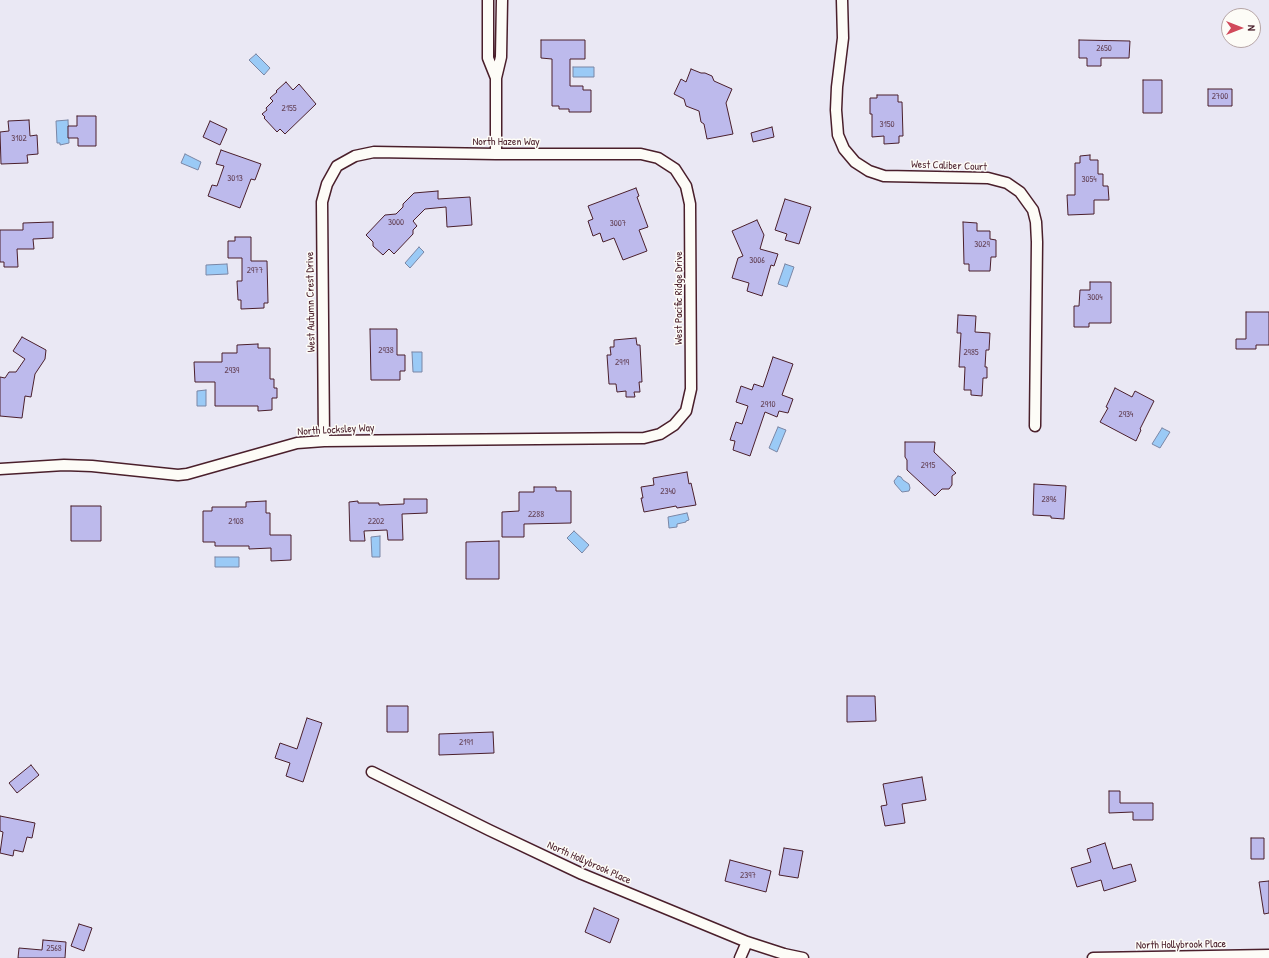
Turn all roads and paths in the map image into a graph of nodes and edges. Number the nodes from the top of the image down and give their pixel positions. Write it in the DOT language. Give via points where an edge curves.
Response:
graph roads {
  1 [pos="488,0"];
  2 [pos="502,0"];
  3 [pos="842,0"];
  4 [pos="496,78"];
  5 [pos="496,154"];
  6 [pos="337,166"];
  7 [pos="675,169"];
  8 [pos="674,426"];
  9 [pos="1034,426"];
  10 [pos="324,441"];
  11 [pos="0,469"];
  12 [pos="372,772"];
  13 [pos="747,942"];
  14 [pos="1269,955"];
  15 [pos="740,958"];
  16 [pos="803,958"];
  17 [pos="1093,958"];
  1 -- 4 [label="street" via="488,58"];
  2 -- 4 [label="street" via="501,58"];
  3 -- 9 [label="street, West Caliber Court" via="843,38 836,110 838,135 844,150 869,172 884,176 988,178 1007,183 1020,192 1033,210 1037,242"];
  4 -- 5 [label="street"];
  5 -- 6 [label="street, North Hazen Way" via="374,152 355,156"];
  5 -- 7 [label="street, North Hazen Way" via="641,154 658,158"];
  6 -- 10 [label="street, West Autumn Crest Drive" via="326,184 322,202"];
  7 -- 8 [label="street, West Pacific Ridge Drive" via="686,186 690,204 691,388 686,410"];
  8 -- 10 [label="street, North Locksley Way" via="660,434 644,438"];
  10 -- 11 [label="street, North Locksley Way" via="297,443 178,475 64,465"];
  12 -- 13 [label="street, North Hollybrook Place" via="582,874"];
  13 -- 15 [label="street"];
  13 -- 16 [label="street, North Hollybrook Place"];
  14 -- 17 [label="street, North Hollybrook Place"];
}
